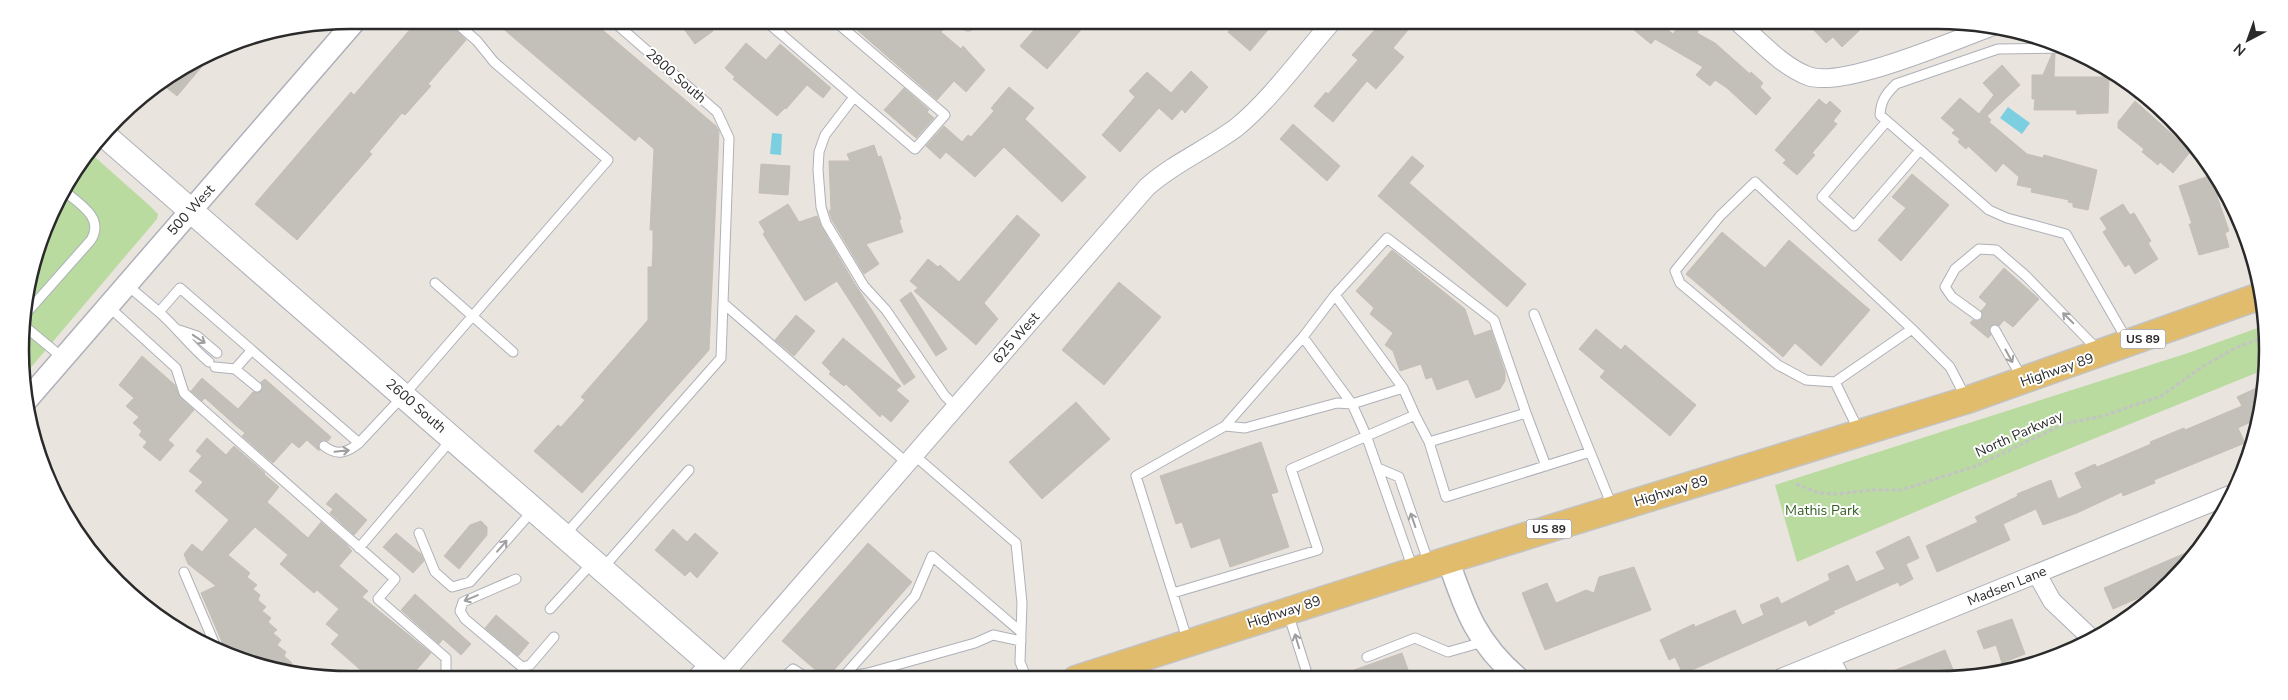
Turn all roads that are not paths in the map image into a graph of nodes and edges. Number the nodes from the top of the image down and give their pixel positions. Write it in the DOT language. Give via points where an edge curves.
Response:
graph roads {
  1 [pos="348,29"];
  2 [pos="463,29"];
  3 [pos="622,29"];
  4 [pos="775,29"];
  5 [pos="844,29"];
  6 [pos="1326,29"];
  7 [pos="1746,29"];
  8 [pos="1972,30"];
  9 [pos="2048,48"];
  10 [pos="854,97"];
  11 [pos="1887,120"];
  12 [pos="108,138"];
  13 [pos="1920,150"];
  14 [pos="69,195"];
  15 [pos="191,210"];
  16 [pos="435,283"];
  17 [pos="126,284"];
  18 [pos="1335,295"];
  19 [pos="2255,298"];
  20 [pos="723,302"];
  21 [pos="108,306"];
  22 [pos="31,308"];
  23 [pos="158,312"];
  24 [pos="1534,314"];
  25 [pos="1977,315"];
  26 [pos="472,316"];
  27 [pos="1912,329"];
  28 [pos="29,330"];
  29 [pos="179,330"];
  30 [pos="1995,330"];
  31 [pos="1303,337"];
  32 [pos="2130,344"];
  33 [pos="252,350"];
  34 [pos="513,352"];
  35 [pos="2101,354"];
  36 [pos="63,358"];
  37 [pos="232,368"];
  38 [pos="2024,381"];
  39 [pos="1835,382"];
  40 [pos="257,387"];
  41 [pos="1403,388"];
  42 [pos="31,395"];
  43 [pos="404,395"];
  44 [pos="1967,400"];
  45 [pos="1352,404"];
  46 [pos="956,407"];
  47 [pos="1526,413"];
  48 [pos="1415,415"];
  49 [pos="1225,426"];
  50 [pos="1860,433"];
  51 [pos="1366,435"];
  52 [pos="453,438"];
  53 [pos="1429,442"];
  54 [pos="359,443"];
  55 [pos="324,446"];
  56 [pos="1590,452"];
  57 [pos="910,459"];
  58 [pos="1546,466"];
  59 [pos="1378,468"];
  60 [pos="689,470"];
  61 [pos="2223,498"];
  62 [pos="534,509"];
  63 [pos="1613,509"];
  64 [pos="419,533"];
  65 [pos="564,536"];
  66 [pos="359,548"];
  67 [pos="598,565"];
  68 [pos="1430,566"];
  69 [pos="184,572"];
  70 [pos="2036,574"];
  71 [pos="516,579"];
  72 [pos="1173,593"];
  73 [pos="550,609"];
  74 [pos="1288,611"];
  75 [pos="2087,634"];
  76 [pos="554,637"];
  77 [pos="1021,637"];
  78 [pos="213,640"];
  79 [pos="1189,642"];
  80 [pos="1483,642"];
  81 [pos="1367,657"];
  82 [pos="1830,658"];
  83 [pos="1306,670"];
  84 [pos="446,671"];
  85 [pos="718,671"];
  86 [pos="720,671"];
  87 [pos="847,671"];
  88 [pos="875,671"];
  89 [pos="1024,671"];
  90 [pos="1100,671"];
  91 [pos="1511,671"];
  92 [pos="1799,671"];
  93 [pos="1836,671"];
  1 -- 15 [label="street, 500 West"];
  2 -- 26 [label="lane" via="494,62 608,160"];
  3 -- 20 [label="lane, 2800 South" via="717,112 729,138"];
  4 -- 10 [label="lane"];
  5 -- 10 [label="lane" via="945,115 914,150"];
  6 -- 46 [label="street, 625 West" via="1237,126 1173,165 1148,187"];
  7 -- 8 [label="street" via="1779,58 1816,78 1843,78"];
  9 -- 11 [label="lane" via="1998,49 1896,84 1881,103 1880,115"];
  10 -- 46 [label="lane" via="825,135 819,152 819,192 826,223 864,286 886,310"];
  11 -- 13 [label="lane"];
  11 -- 13 [label="lane" via="1822,197 1854,226"];
  12 -- 15 [label="main road, 2600 South"];
  13 -- 32 [label="lane" via="1989,210 2066,234"];
  14 -- 22 [label="lane" via="93,216 95,231 91,240"];
  15 -- 17 [label="street, 500 West"];
  15 -- 43 [label="main road, 2600 South"];
  16 -- 26 [label="lane"];
  17 -- 21 [label="street, 500 West"];
  17 -- 23 [label="lane"];
  18 -- 31 [label="lane"];
  18 -- 41 [label="lane"];
  18 -- 47 [label="lane" via="1388,238 1494,320"];
  19 -- 32 [label="main road, Highway 89 / US 89"];
  20 -- 57 [label="lane"];
  20 -- 65 [label="lane" via="721,358"];
  21 -- 36 [label="street, 500 West"];
  21 -- 66 [label="lane" via="176,368 184,393"];
  23 -- 29 [label="lane"];
  23 -- 33 [label="lane" via="180,288"];
  24 -- 56 [label="lane"];
  35 -- 25 [label="lane, one-way" via="1996,250 1979,249 1955,269 1945,287 1952,297"];
  26 -- 34 [label="lane"];
  26 -- 43 [label="lane"];
  27 -- 39 [label="lane"];
  27 -- 39 [label="lane" via="1755,182 1720,216 1675,271 1680,283 1778,365 1806,380"];
  27 -- 44 [label="lane" via="1950,367"];
  28 -- 36 [label="lane"];
  29 -- 37 [label="lane, one-way" via="197,336"];
  29 -- 37 [label="lane" via="189,345 212,365"];
  30 -- 38 [label="lane, one-way"];
  31 -- 45 [label="lane"];
  31 -- 49 [label="lane"];
  32 -- 35 [label="main road, Highway 89 / US 89"];
  33 -- 37 [label="lane"];
  33 -- 54 [label="lane"];
  35 -- 38 [label="main road, Highway 89 / US 89"];
  36 -- 42 [label="street, 500 West"];
  37 -- 40 [label="lane"];
  38 -- 44 [label="main road, Highway 89 / US 89"];
  39 -- 50 [label="lane"];
  41 -- 45 [label="lane"];
  41 -- 48 [label="lane"];
  43 -- 52 [label="main road, 2600 South"];
  43 -- 54 [label="lane"];
  44 -- 50 [label="main road, Highway 89 / US 89"];
  45 -- 49 [label="lane" via="1337,403 1245,428"];
  45 -- 51 [label="lane"];
  46 -- 57 [label="street, 625 West"];
  47 -- 53 [label="lane"];
  47 -- 58 [label="lane"];
  48 -- 51 [label="lane"];
  48 -- 53 [label="lane"];
  49 -- 72 [label="lane" via="1136,476"];
  50 -- 63 [label="main road, Highway 89 / US 89"];
  51 -- 59 [label="lane"];
  51 -- 72 [label="lane" via="1291,469 1318,550"];
  52 -- 62 [label="main road, 2600 South"];
  52 -- 66 [label="lane"];
  53 -- 58 [label="lane" via="1446,497"];
  55 -- 54 [label="lane, one-way" via="338,453"];
  56 -- 58 [label="lane"];
  56 -- 63 [label="lane"];
  57 -- 77 [label="lane" via="1016,543 1022,603"];
  57 -- 86 [label="street, 625 West"];
  59 -- 68 [label="lane"];
  68 -- 59 [label="lane, one-way" via="1398,477"];
  60 -- 67 [label="lane"];
  61 -- 70 [label="street, Madsen Lane"];
  64 -- 62 [label="lane, one-way" via="435,572 452,587 470,582"];
  62 -- 65 [label="main road, 2600 South"];
  63 -- 68 [label="main road, Highway 89 / US 89"];
  65 -- 67 [label="main road, 2600 South"];
  66 -- 84 [label="lane" via="395,579 378,599 446,658"];
  67 -- 73 [label="lane"];
  67 -- 85 [label="main road, 2600 South"];
  68 -- 74 [label="main road, Highway 89 / US 89"];
  68 -- 80 [label="street" via="1468,613"];
  69 -- 78 [label="lane"];
  70 -- 75 [label="street" via="2052,601"];
  70 -- 82 [label="street, Madsen Lane"];
  71 -- 76 [label="lane, one-way" via="463,602 460,611 465,619 522,667 530,665"];
  72 -- 79 [label="lane"];
  74 -- 79 [label="main road, Highway 89 / US 89"];
  83 -- 74 [label="lane, one-way"];
  77 -- 87 [label="lane" via="932,556 915,596"];
  77 -- 88 [label="lane" via="993,635"];
  77 -- 89 [label="lane" via="1020,662"];
  79 -- 90 [label="main road, Highway 89 / US 89"];
  80 -- 81 [label="lane" via="1448,652 1416,638"];
  80 -- 91 [label="street"];
  82 -- 92 [label="street, Madsen Lane"];
  82 -- 93 [label="street"];
}
